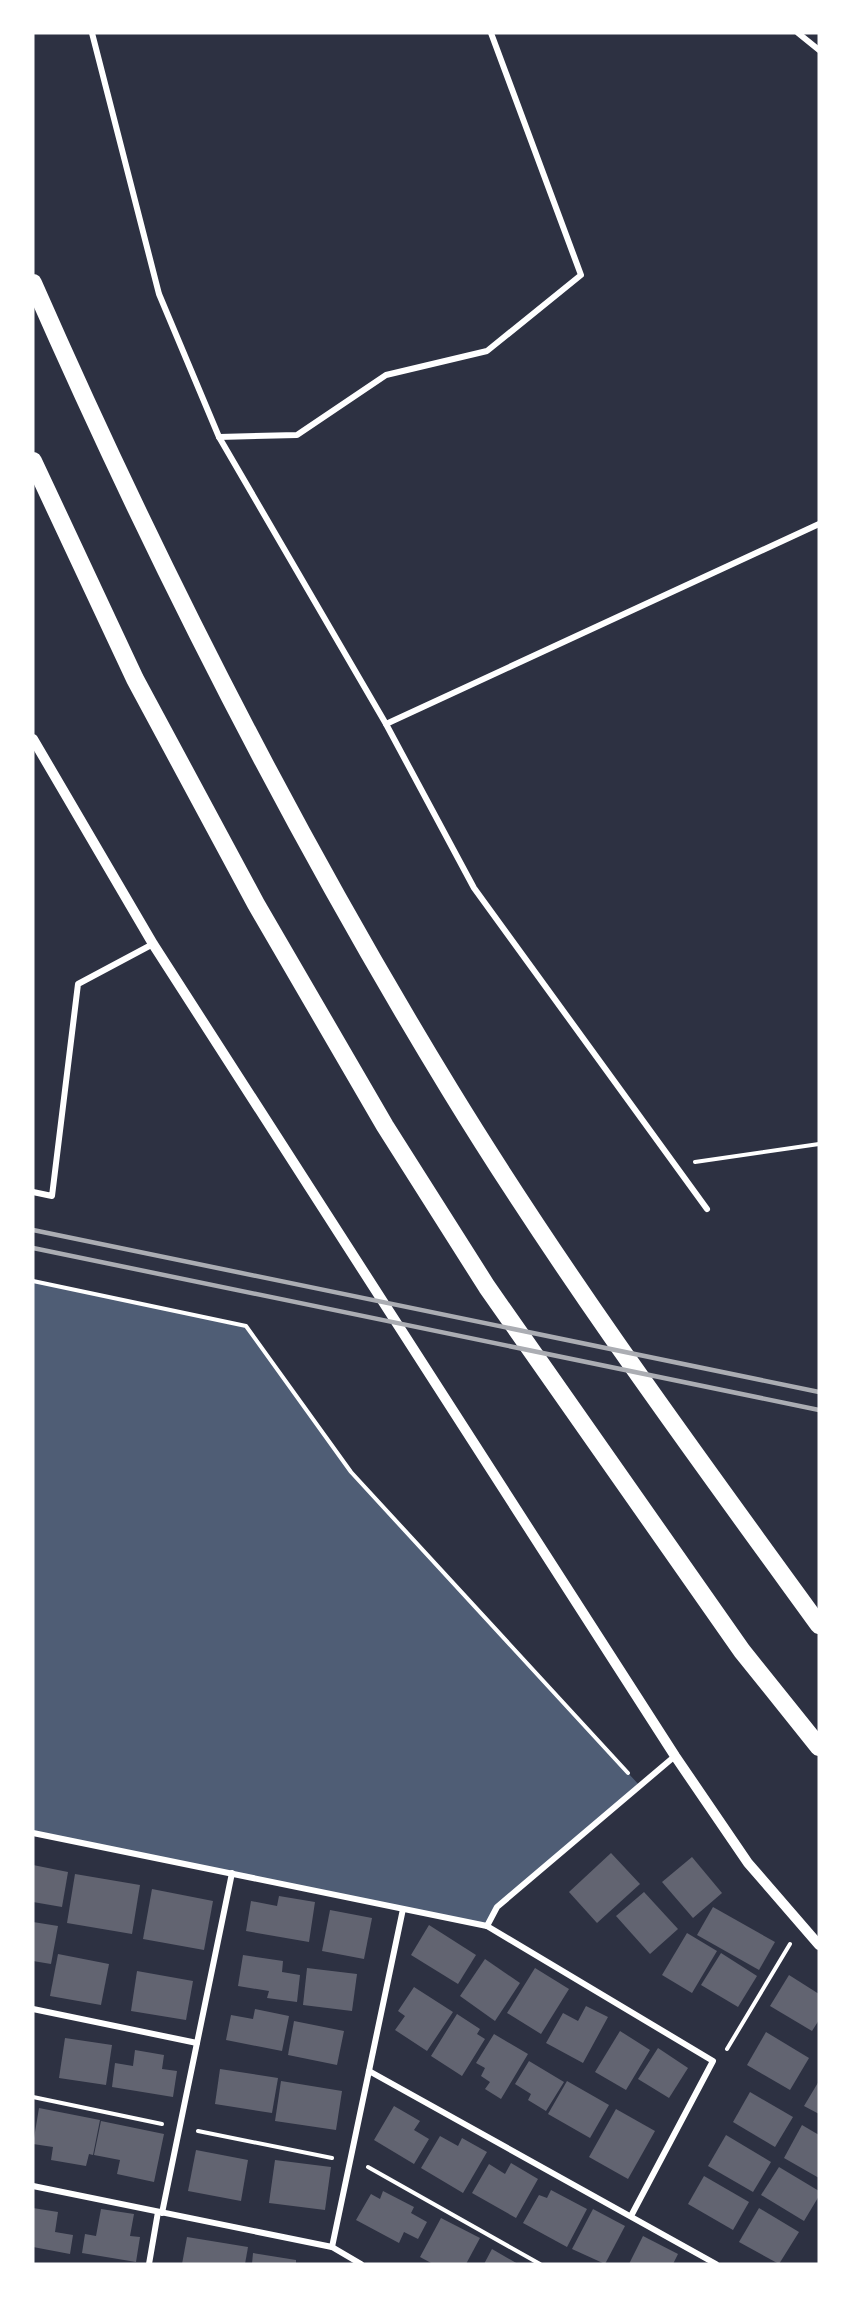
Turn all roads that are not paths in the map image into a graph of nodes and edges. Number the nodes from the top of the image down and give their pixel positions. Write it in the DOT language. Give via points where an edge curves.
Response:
graph roads {
  1 [pos="92,33"];
  2 [pos="491,33"];
  3 [pos="798,33"];
  4 [pos="819,50"];
  5 [pos="33,283"];
  6 [pos="219,437"];
  7 [pos="33,460"];
  8 [pos="819,524"];
  9 [pos="386,724"];
  10 [pos="33,739"];
  11 [pos="153,944"];
  12 [pos="33,1192"];
  13 [pos="707,1209"];
  14 [pos="819,1625"];
  15 [pos="819,1747"];
  16 [pos="675,1756"];
  17 [pos="33,1833"];
  18 [pos="232,1873"];
  19 [pos="403,1909"];
  20 [pos="487,1926"];
  21 [pos="819,1945"];
  22 [pos="33,2009"];
  23 [pos="197,2043"];
  24 [pos="369,2071"];
  25 [pos="33,2186"];
  26 [pos="160,2212"];
  27 [pos="631,2216"];
  28 [pos="332,2247"];
  29 [pos="148,2264"];
  30 [pos="361,2264"];
  31 [pos="716,2264"];
  1 -- 6 [label="street" via="159,294"];
  2 -- 6 [label="street" via="581,275 487,351 386,375 297,435"];
  3 -- 4 [label="street"];
  5 -- 14 [label="highway" via="200,641 320,868 451,1092 597,1316"];
  6 -- 9 [label="street"];
  7 -- 15 [label="highway" via="135,679 256,904 385,1126 487,1287 742,1651"];
  8 -- 9 [label="street"];
  9 -- 13 [label="street" via="474,888"];
  10 -- 11 [label="street"];
  11 -- 12 [label="street" via="78,984 52,1196"];
  11 -- 16 [label="street"];
  16 -- 20 [label="street" via="497,1907"];
  16 -- 21 [label="street" via="748,1863"];
  17 -- 18 [label="street"];
  18 -- 19 [label="street"];
  18 -- 23 [label="street"];
  19 -- 20 [label="street"];
  19 -- 24 [label="street"];
  20 -- 27 [label="street" via="713,2061"];
  22 -- 23 [label="street"];
  23 -- 26 [label="street"];
  24 -- 27 [label="street"];
  24 -- 28 [label="street"];
  25 -- 26 [label="street"];
  26 -- 28 [label="street"];
  26 -- 29 [label="street"];
  27 -- 31 [label="street"];
  28 -- 30 [label="street"];
}
